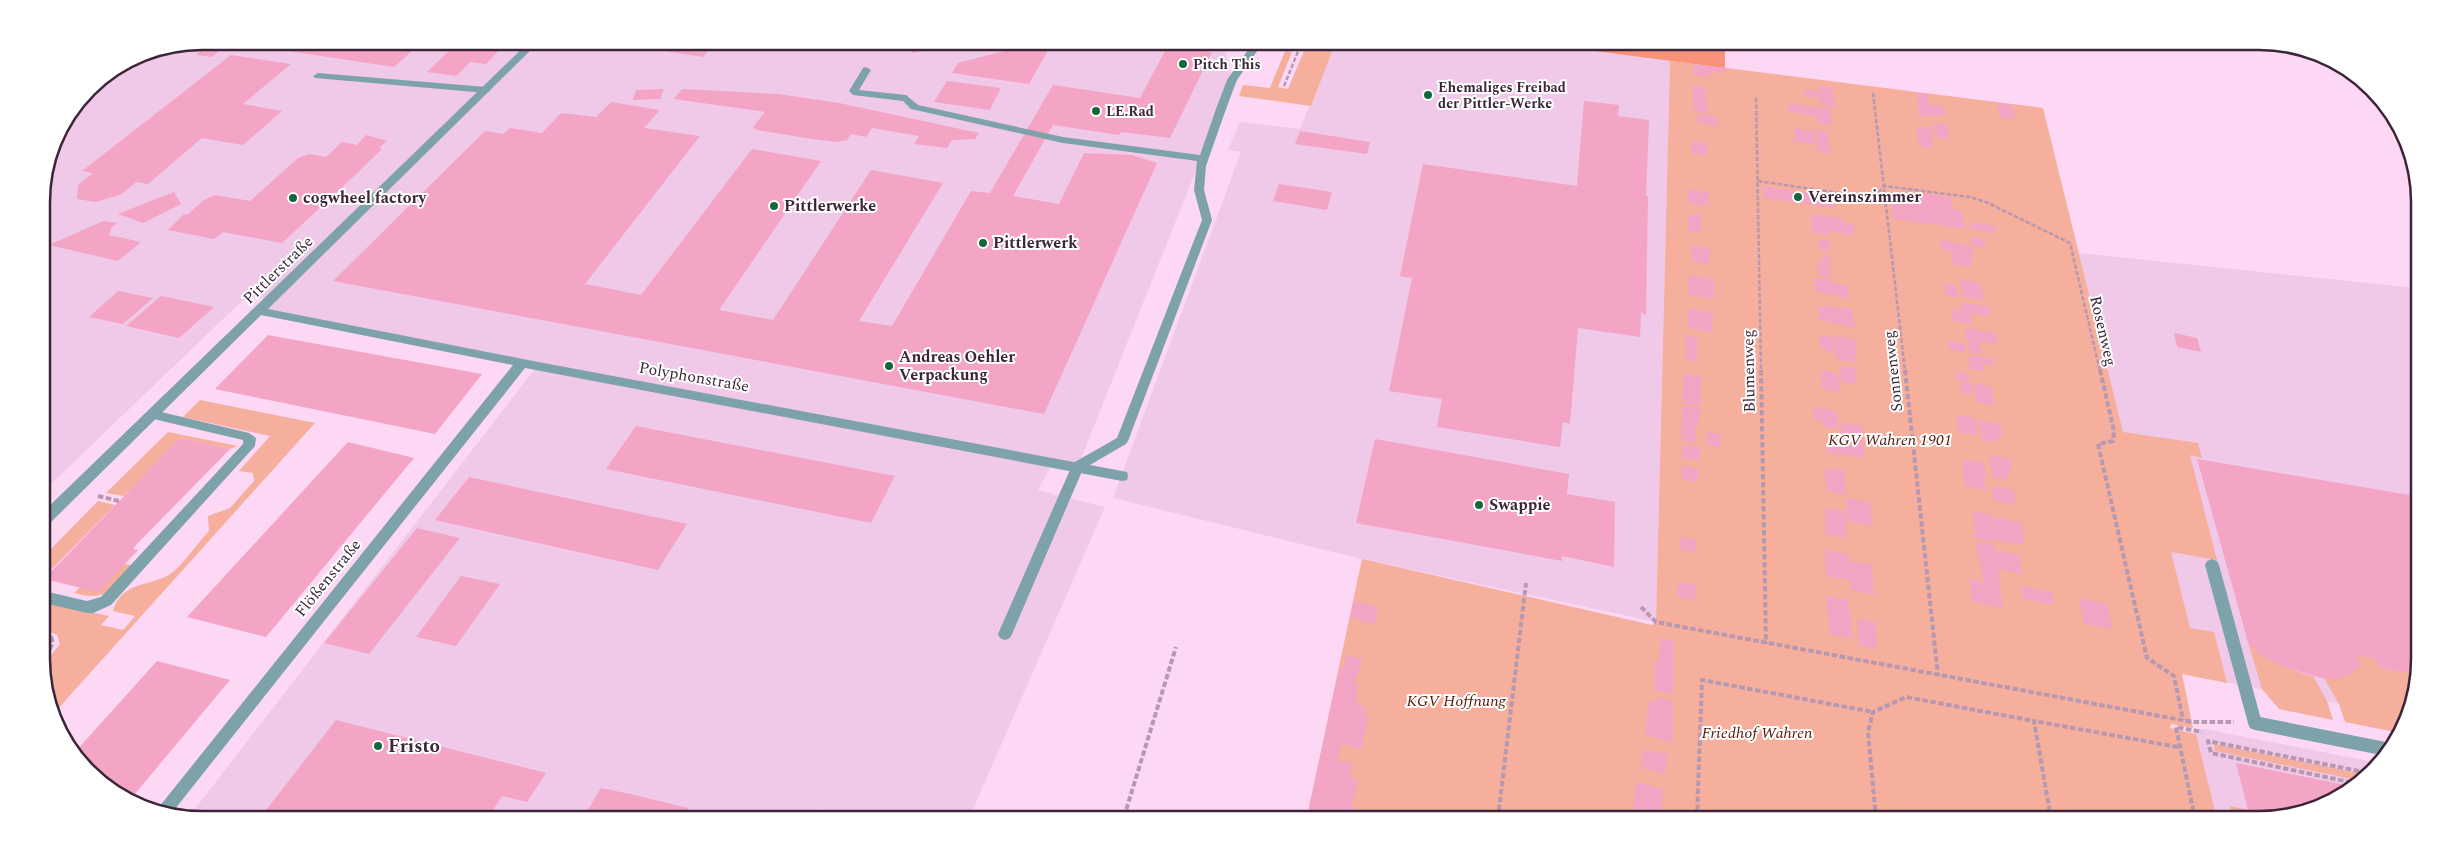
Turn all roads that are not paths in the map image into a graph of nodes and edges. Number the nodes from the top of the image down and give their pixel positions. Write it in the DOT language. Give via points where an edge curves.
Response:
graph roads {
  1 [pos="526,50"];
  2 [pos="1253,50"];
  3 [pos="866,70"];
  4 [pos="318,76"];
  5 [pos="486,90"];
  6 [pos="1203,159"];
  7 [pos="260,311"];
  8 [pos="522,363"];
  9 [pos="152,415"];
  10 [pos="1078,466"];
  11 [pos="1122,476"];
  12 [pos="50,514"];
  13 [pos="2212,565"];
  14 [pos="50,598"];
  15 [pos="1004,634"];
  16 [pos="2381,748"];
  17 [pos="168,807"];
  1 -- 5 [label="street, Pittlerstraße"];
  2 -- 6 [label="street" via="1232,80"];
  3 -- 6 [label="street" via="854,90 856,93 906,98 915,107 1063,140"];
  4 -- 5 [label="street"];
  5 -- 7 [label="street, Pittlerstraße"];
  6 -- 10 [label="street" via="1199,190 1207,220 1122,441"];
  7 -- 8 [label="street, Polyphonstraße"];
  7 -- 9 [label="street, Pittlerstraße"];
  8 -- 10 [label="street, Polyphonstraße"];
  8 -- 17 [label="street, Flößenstraße"];
  9 -- 12 [label="street, Pittlerstraße"];
  9 -- 14 [label="street" via="245,436 250,438 249,446 106,601 93,607"];
  10 -- 11 [label="street, Polyphonstraße"];
  10 -- 15 [label="street"];
  13 -- 16 [label="street" via="2254,723"];
}
